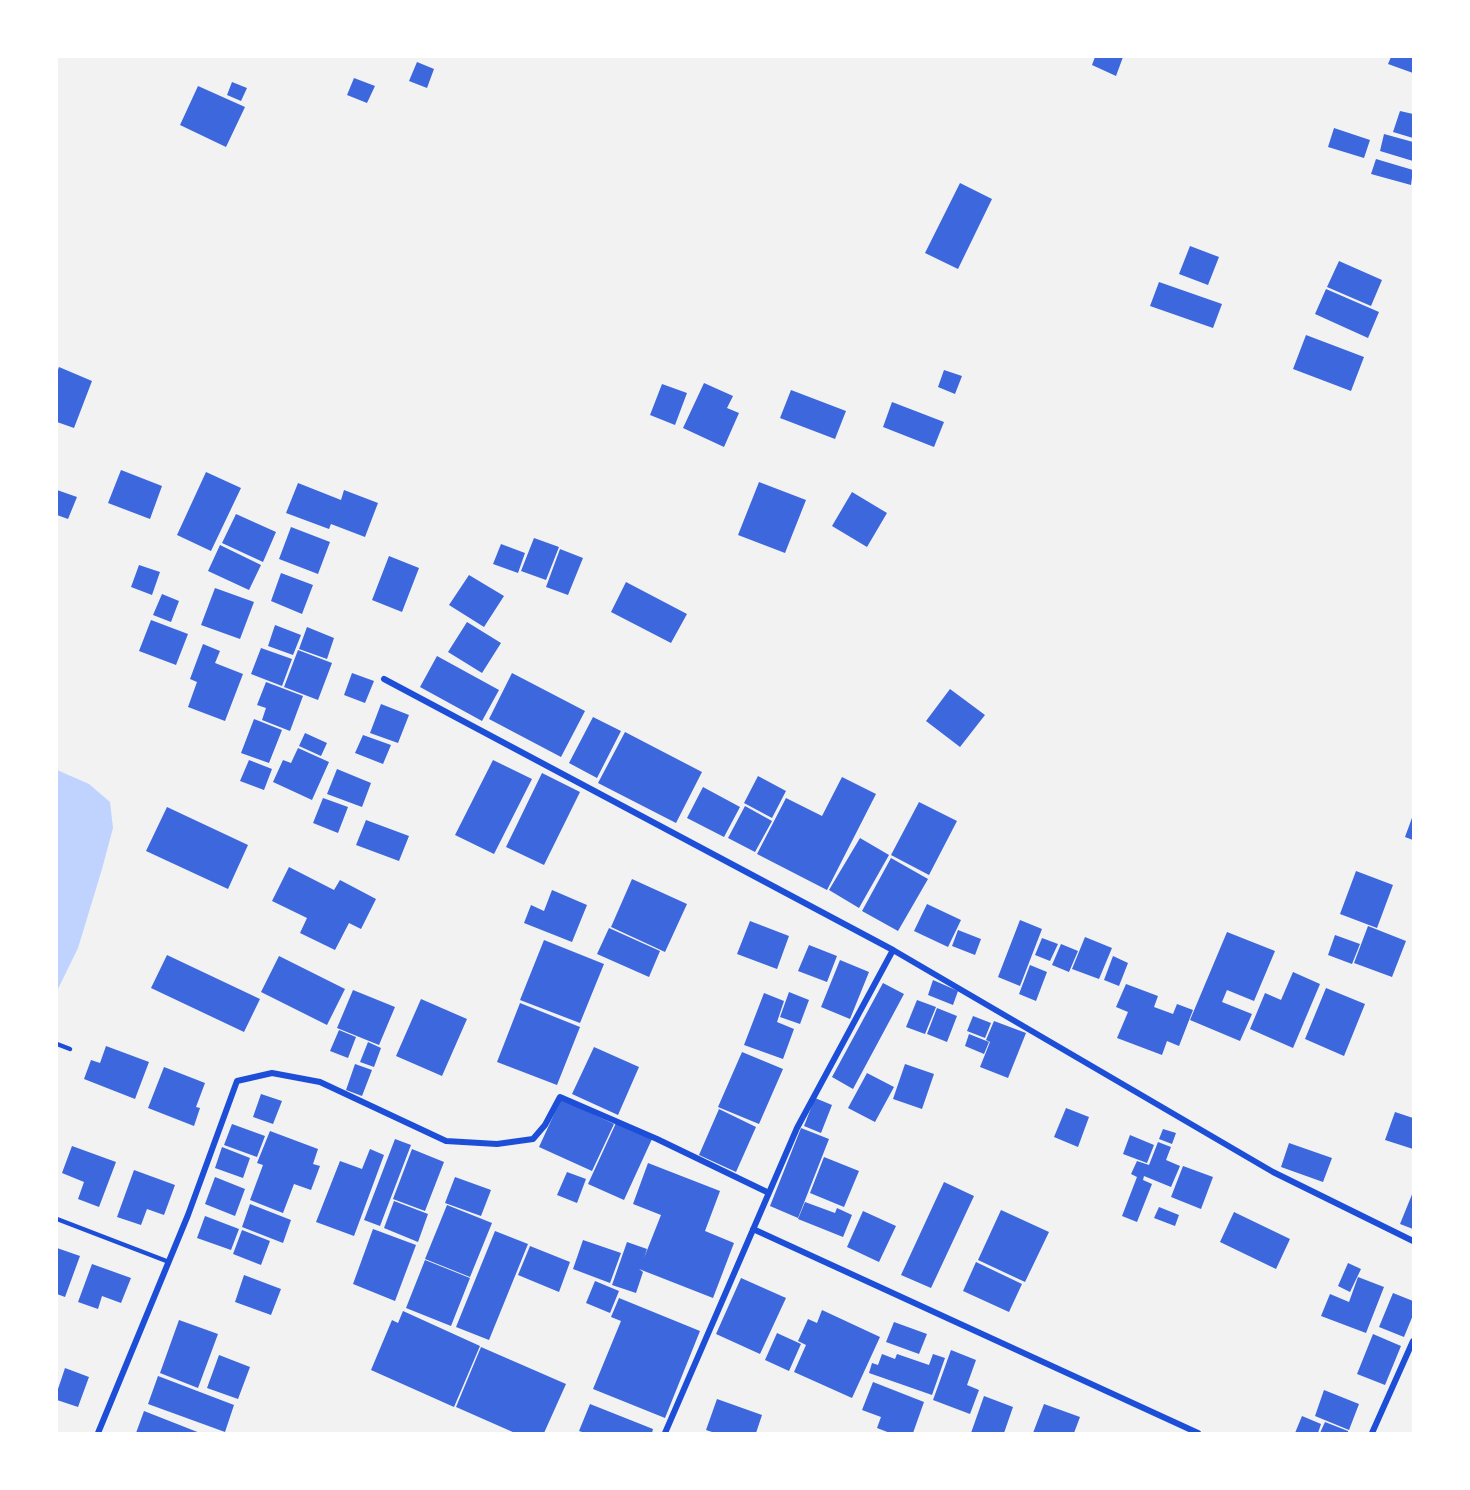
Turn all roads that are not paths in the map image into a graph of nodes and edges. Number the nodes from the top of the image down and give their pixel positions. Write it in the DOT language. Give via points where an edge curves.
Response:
graph roads {
  1 [pos="384,679"];
  2 [pos="893,950"];
  3 [pos="57,1044"];
  4 [pos="70,1049"];
  5 [pos="769,1193"];
  6 [pos="57,1219"];
  7 [pos="753,1229"];
  8 [pos="1413,1241"];
  9 [pos="169,1262"];
  10 [pos="1413,1341"];
  11 [pos="98,1433"];
  12 [pos="665,1433"];
  13 [pos="1198,1433"];
  14 [pos="1372,1433"];
  1 -- 2 [label="street"];
  2 -- 5 [label="street" via="797,1128"];
  2 -- 8 [label="street" via="1273,1172"];
  3 -- 4 [label="lane"];
  5 -- 7 [label="street"];
  5 -- 9 [label="street" via="561,1097 533,1139 497,1144 446,1141 320,1082 272,1073 237,1081"];
  6 -- 9 [label="lane"];
  7 -- 12 [label="street"];
  7 -- 13 [label="street"];
  9 -- 11 [label="street"];
  10 -- 14 [label="street"];
}
